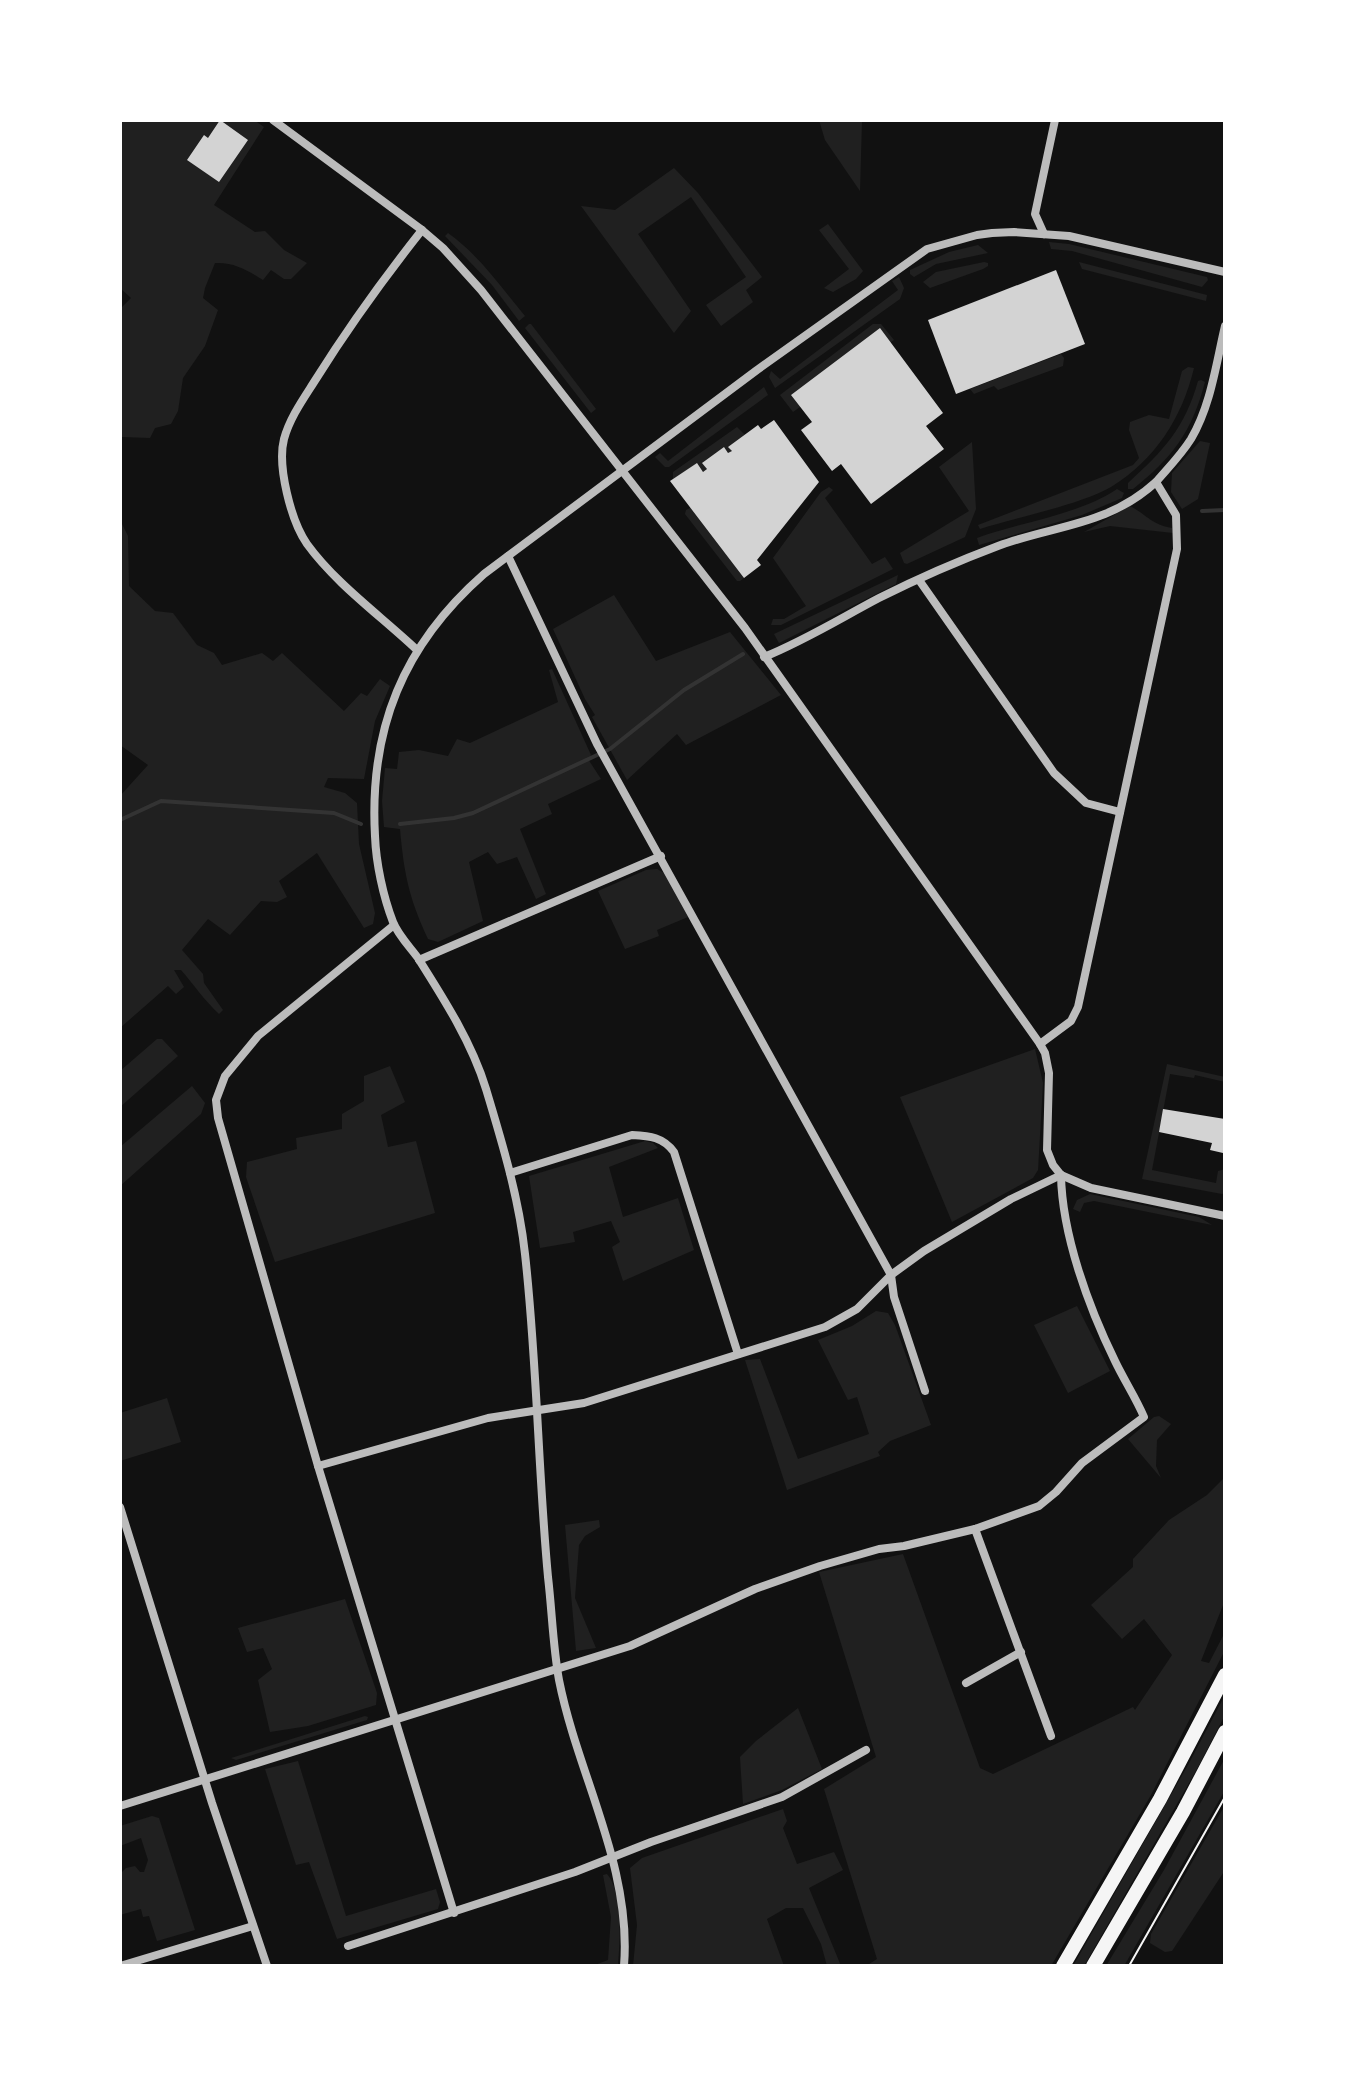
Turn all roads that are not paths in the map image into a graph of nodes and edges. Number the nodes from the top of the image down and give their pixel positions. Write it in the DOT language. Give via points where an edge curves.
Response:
graph roads {
  1 [pos="273,120"];
  2 [pos="1055,120"];
  3 [pos="422,230"];
  4 [pos="1044,234"];
  5 [pos="1225,272"];
  6 [pos="1225,326"];
  7 [pos="623,470"];
  8 [pos="1156,482"];
  9 [pos="508,556"];
  10 [pos="919,580"];
  11 [pos="417,650"];
  12 [pos="764,657"];
  13 [pos="1120,812"];
  14 [pos="661,856"];
  15 [pos="394,925"];
  16 [pos="419,960"];
  17 [pos="1040,1044"];
  18 [pos="510,1173"];
  19 [pos="1061,1175"];
  20 [pos="1225,1216"];
  21 [pos="891,1275"];
  22 [pos="738,1354"];
  23 [pos="925,1391"];
  24 [pos="536,1412"];
  25 [pos="318,1466"];
  26 [pos="120,1507"];
  27 [pos="975,1529"];
  28 [pos="1021,1652"];
  29 [pos="558,1668"];
  30 [pos="1225,1675"];
  31 [pos="966,1683"];
  32 [pos="396,1719"];
  33 [pos="1225,1732"];
  34 [pos="1051,1736"];
  35 [pos="866,1750"];
  36 [pos="205,1778"];
  37 [pos="120,1806"];
  38 [pos="612,1856"];
  39 [pos="454,1913"];
  40 [pos="253,1926"];
  41 [pos="348,1946"];
  42 [pos="120,1966"];
  43 [pos="267,1966"];
  44 [pos="624,1966"];
  45 [pos="1063,1966"];
  46 [pos="1093,1966"];
  1 -- 3 [label="street"];
  2 -- 4 [label="street" via="1035,214"];
  3 -- 7 [label="street" via="481,290"];
  3 -- 11 [label="street" via="330,356 297,409 282,453 285,485 305,541"];
  4 -- 5 [label="street" via="1107,243"];
  4 -- 7 [label="street" via="977,235 927,249"];
  6 -- 8 [label="street" via="1202,417"];
  7 -- 9 [label="street"];
  7 -- 12 [label="street"];
  8 -- 10 [label="street" via="1133,500 1090,520 998,546"];
  8 -- 13 [label="street" via="1176,515 1177,549"];
  9 -- 11 [label="street" via="457,598"];
  9 -- 14 [label="street" via="597,744"];
  10 -- 12 [label="street"];
  10 -- 13 [label="street" via="1054,773 1086,803"];
  11 -- 15 [label="street" via="383,729 374,784 375,840"];
  12 -- 17 [label="street"];
  13 -- 17 [label="street" via="1078,1007 1071,1021"];
  14 -- 16 [label="street"];
  14 -- 21 [label="street"];
  15 -- 16 [label="street"];
  15 -- 25 [label="street" via="258,1036 225,1076 216,1100"];
  16 -- 18 [label="street" via="480,1069"];
  17 -- 19 [label="street" via="1049,1073 1047,1150"];
  18 -- 22 [label="street" via="632,1135 667,1142"];
  18 -- 24 [label="street" via="525,1250"];
  19 -- 20 [label="street" via="1091,1188"];
  19 -- 21 [label="street" via="969,1223"];
  19 -- 27 [label="street" via="1065,1215 1091,1305 1144,1417 1082,1463 1046,1502"];
  21 -- 22 [label="street" via="857,1309 825,1327"];
  21 -- 23 [label="street"];
  22 -- 24 [label="street" via="584,1403"];
  24 -- 25 [label="street" via="488,1418"];
  24 -- 29 [label="street"];
  25 -- 32 [label="street"];
  26 -- 36 [label="street"];
  27 -- 28 [label="street"];
  27 -- 29 [label="street" via="879,1549 793,1575 630,1646"];
  28 -- 31 [label="street"];
  28 -- 34 [label="street"];
  29 -- 32 [label="street"];
  29 -- 38 [label="street"];
  30 -- 45 [label="highway"];
  32 -- 36 [label="street"];
  32 -- 39 [label="street"];
  33 -- 46 [label="highway"];
  35 -- 38 [label="street" via="782,1797"];
  36 -- 37 [label="street"];
  36 -- 40 [label="street"];
  38 -- 39 [label="street"];
  38 -- 44 [label="street" via="625,1916"];
  39 -- 41 [label="street"];
  40 -- 42 [label="street"];
  40 -- 43 [label="street"];
}
